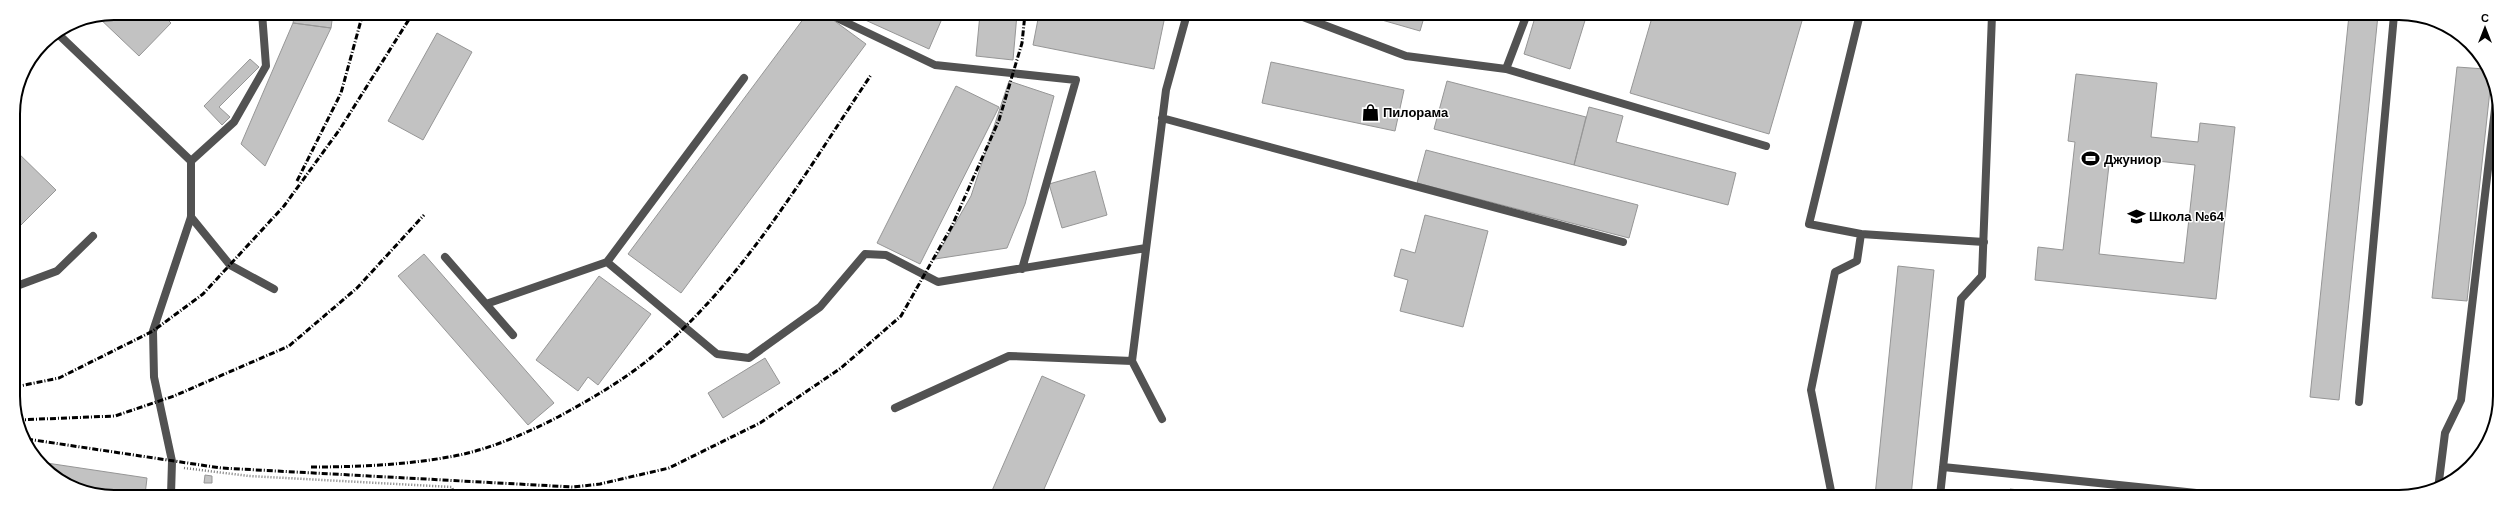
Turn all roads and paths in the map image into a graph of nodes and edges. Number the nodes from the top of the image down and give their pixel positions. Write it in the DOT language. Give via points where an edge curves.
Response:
graph roads {
  1 [pos="263,20"];
  2 [pos="841,20"];
  3 [pos="1185,20"];
  4 [pos="1312,20"];
  5 [pos="1524,20"];
  6 [pos="1859,20"];
  7 [pos="1992,20"];
  8 [pos="2394,20"];
  9 [pos="61,37"];
  10 [pos="1506,69"];
  11 [pos="744,78"];
  12 [pos="1162,118"];
  13 [pos="2493,126"];
  14 [pos="1766,146"];
  15 [pos="191,161"];
  16 [pos="191,218"];
  17 [pos="1861,234"];
  18 [pos="93,236"];
  19 [pos="1623,242"];
  20 [pos="1984,242"];
  21 [pos="1146,248"];
  22 [pos="445,257"];
  23 [pos="607,262"];
  24 [pos="1022,269"];
  25 [pos="20,285"];
  26 [pos="274,289"];
  27 [pos="486,304"];
  28 [pos="513,335"];
  29 [pos="1132,361"];
  30 [pos="2359,402"];
  31 [pos="895,408"];
  32 [pos="1162,419"];
  33 [pos="172,467"];
  34 [pos="1943,467"];
  35 [pos="2439,481"];
  36 [pos="171,490"];
  37 [pos="453,490"];
  38 [pos="1831,490"];
  39 [pos="1941,490"];
  40 [pos="2166,490"];
  1 -- 15 [label="lane" via="266,66 234,122"];
  2 -- 24 [label="lane" via="935,65 1076,80"];
  3 -- 12 [label="lane" via="1166,90"];
  4 -- 10 [label="lane" via="1406,56"];
  5 -- 10 [label="lane"];
  6 -- 17 [label="lane" via="1809,224"];
  7 -- 20 [label="lane"];
  8 -- 30 [label="lane"];
  9 -- 15 [label="lane"];
  10 -- 14 [label="lane"];
  11 -- 23 [label="lane"];
  12 -- 19 [label="lane"];
  12 -- 21 [label="lane"];
  13 -- 35 [label="lane" via="2461,400 2445,433"];
  15 -- 16 [label="lane"];
  16 -- 26 [label="lane" via="230,265"];
  16 -- 33 [label="lane" via="153,331 154,377"];
  17 -- 20 [label="lane"];
  17 -- 38 [label="lane" via="1857,261 1835,272 1811,390"];
  18 -- 25 [label="lane" via="57,271"];
  20 -- 34 [label="lane" via="1982,276 1961,299"];
  21 -- 24 [label="lane"];
  21 -- 29 [label="lane"];
  22 -- 27 [label="lane"];
  23 -- 24 [label="lane" via="717,354 749,358 820,307 865,254 886,255 938,282"];
  23 -- 27 [label="lane"];
  27 -- 28 [label="lane"];
  29 -- 31 [label="lane" via="1009,356"];
  29 -- 32 [label="lane"];
  33 -- 36 [label="lane"];
  33 -- 37 [label="path" via="249,476"];
  34 -- 39 [label="lane"];
  34 -- 40 [label="lane"];
}
